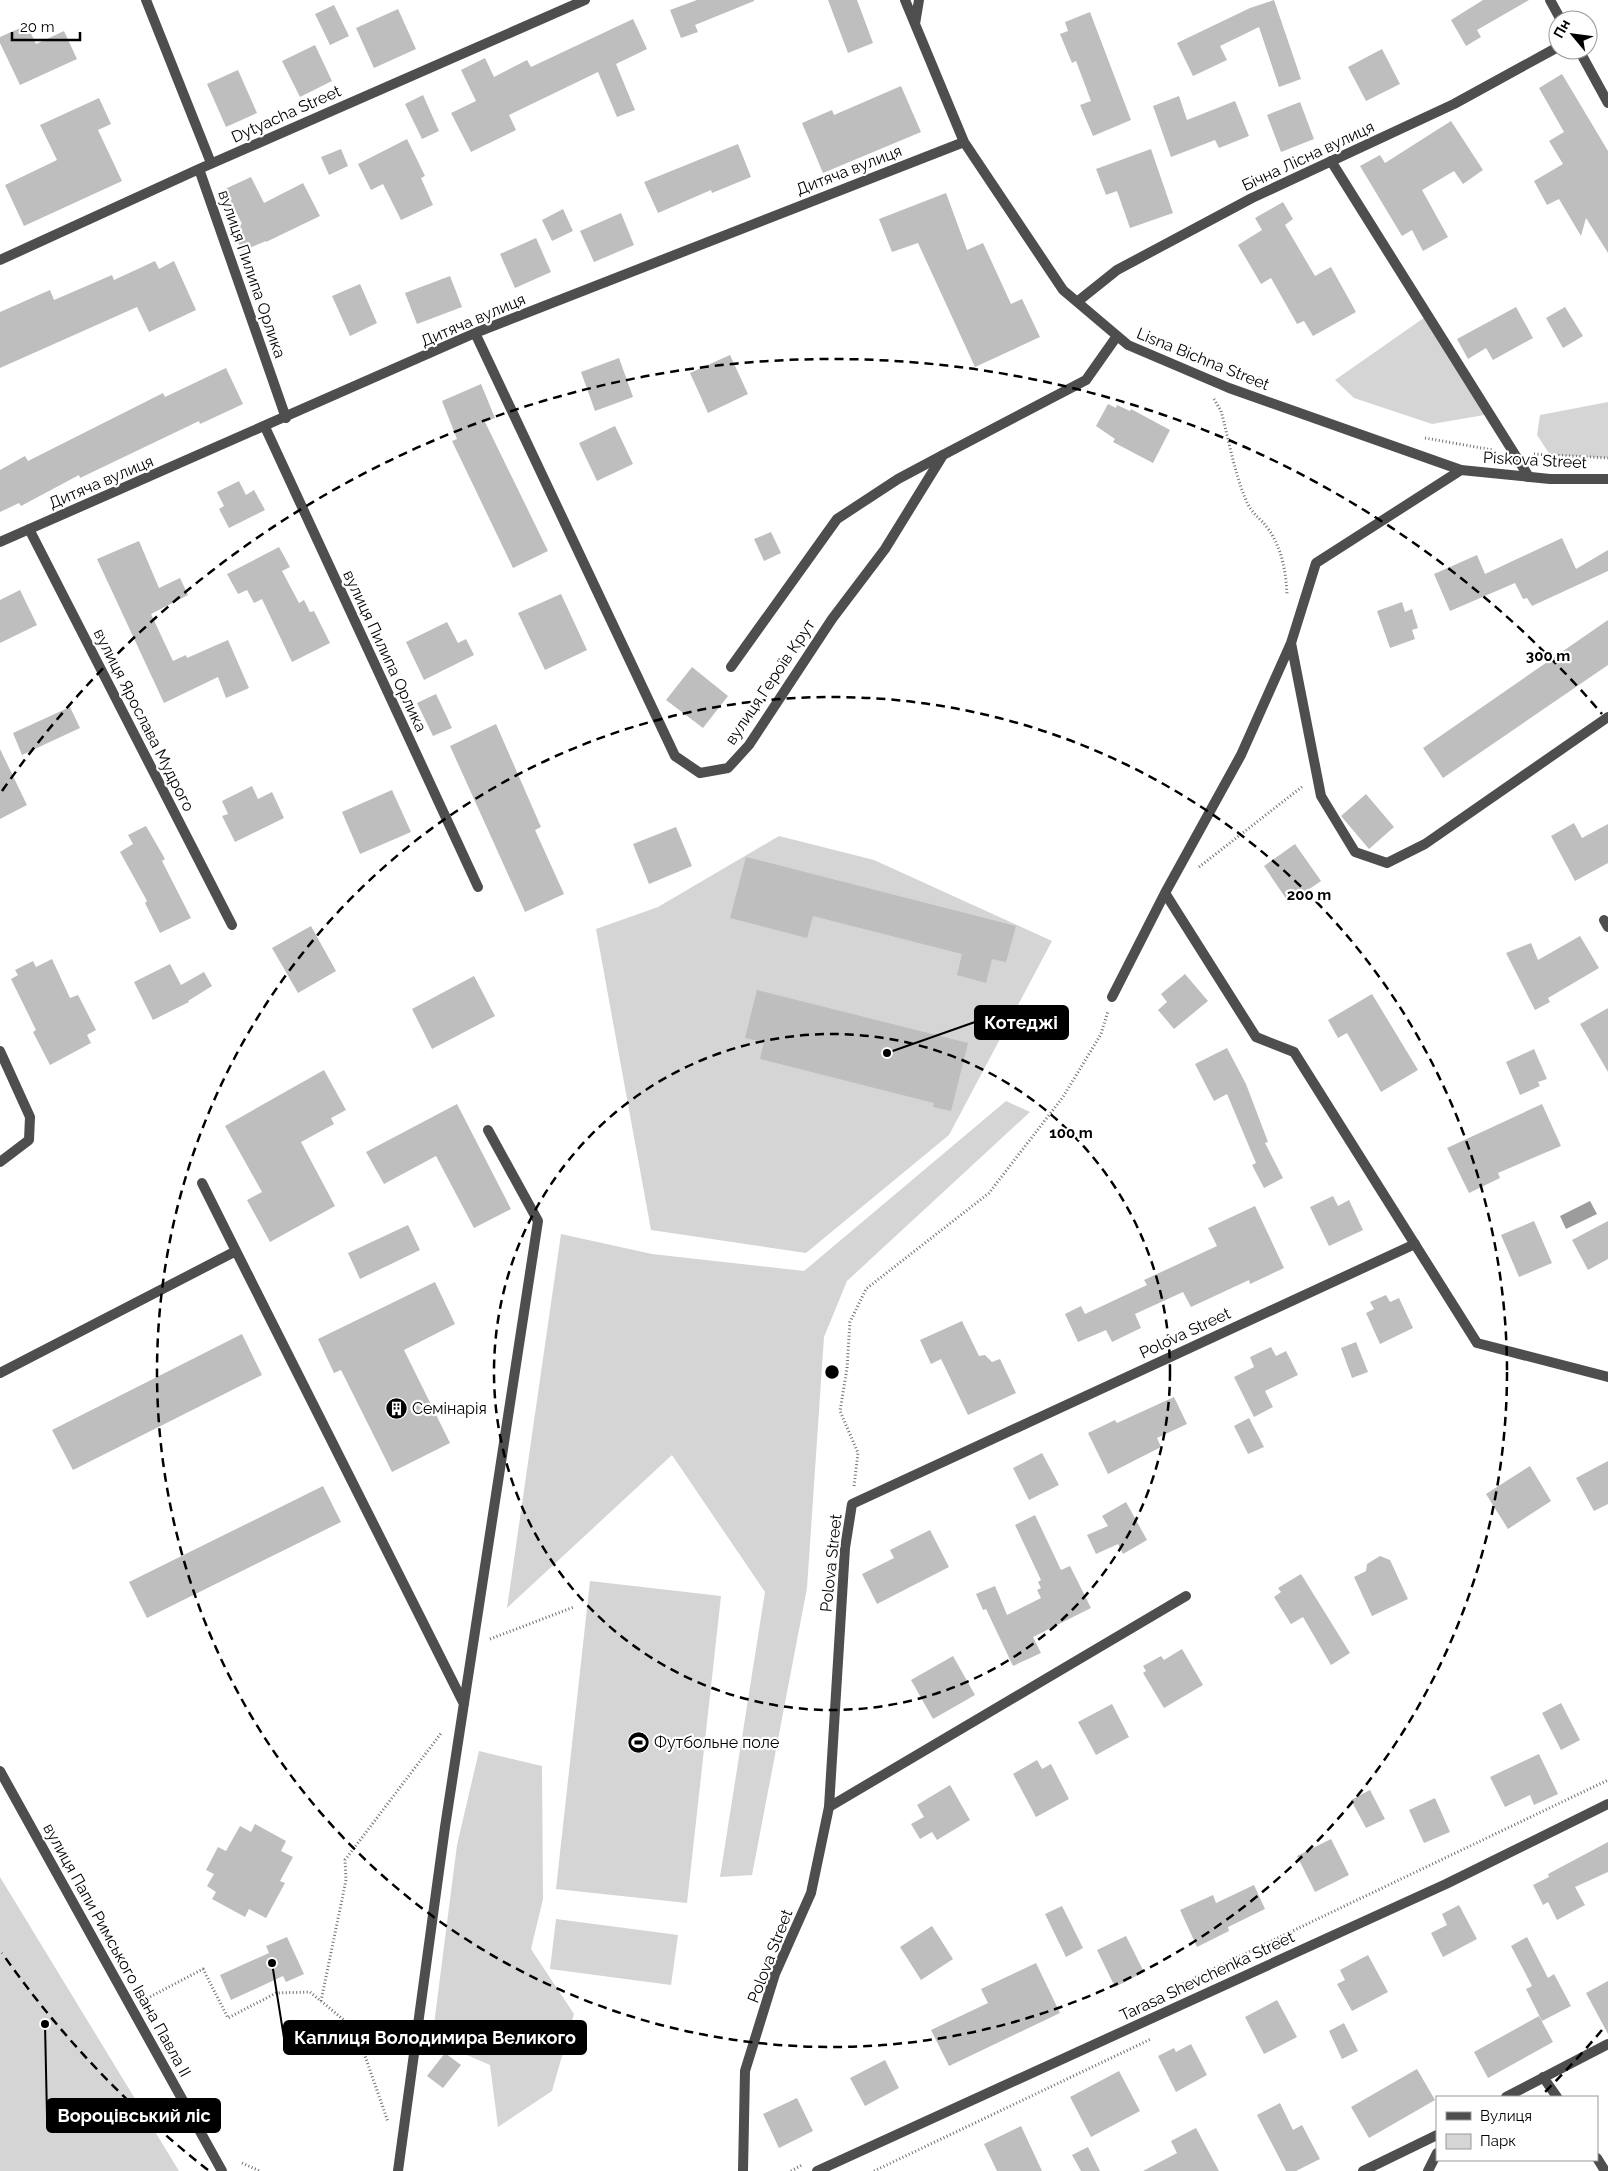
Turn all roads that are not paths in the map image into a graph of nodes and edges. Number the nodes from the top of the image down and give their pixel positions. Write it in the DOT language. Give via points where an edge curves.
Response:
graph roads {
  1 [pos="146,0"];
  2 [pos="585,0"];
  3 [pos="905,0"];
  4 [pos="920,0"];
  5 [pos="915,24"];
  6 [pos="1548,52"];
  7 [pos="1584,60"];
  8 [pos="1608,103"];
  9 [pos="964,142"];
  10 [pos="1331,161"];
  11 [pos="211,163"];
  12 [pos="199,169"];
  13 [pos="0,260"];
  14 [pos="1077,302"];
  15 [pos="475,333"];
  16 [pos="1117,336"];
  17 [pos="286,418"];
  18 [pos="266,427"];
  19 [pos="943,455"];
  20 [pos="1460,470"];
  21 [pos="1529,477"];
  22 [pos="1608,479"];
  23 [pos="29,529"];
  24 [pos="0,542"];
  25 [pos="1291,643"];
  26 [pos="731,667"];
  27 [pos="1608,717"];
  28 [pos="478,887"];
  29 [pos="1165,893"];
  30 [pos="232,925"];
  31 [pos="1112,997"];
  32 [pos="0,1051"];
  33 [pos="488,1130"];
  34 [pos="0,1162"];
  35 [pos="202,1183"];
  36 [pos="1415,1244"];
  37 [pos="236,1251"];
  38 [pos="0,1373"];
  39 [pos="1608,1377"];
  40 [pos="1186,1596"];
  41 [pos="464,1704"];
  42 [pos="0,1771"];
  43 [pos="1608,1804"];
  44 [pos="829,1807"];
  45 [pos="1608,2044"];
  46 [pos="1543,2077"];
  47 [pos="1508,2096"];
  48 [pos="1556,2096"];
  49 [pos="1436,2135"];
  50 [pos="1436,2155"];
  51 [pos="1598,2160"];
  52 [pos="222,2171"];
  53 [pos="398,2171"];
  54 [pos="743,2171"];
  55 [pos="817,2171"];
  56 [pos="1364,2171"];
  57 [pos="1428,2171"];
  58 [pos="1605,2171"];
  1 -- 11 [label="street"];
  2 -- 11 [label="street, Dytyacha Street"];
  3 -- 5 [label="street, Lisna Bichna Street"];
  4 -- 5 [label="street"];
  5 -- 9 [label="street, Lisna Bichna Street"];
  6 -- 10 [label="street, Бічна Лісна вулиця" via="1454,104"];
  7 -- 8 [label="street"];
  9 -- 14 [label="street, Lisna Bichna Street" via="1063,290"];
  9 -- 15 [label="street, Дитяча вулиця"];
  10 -- 14 [label="street, Бічна Лісна вулиця" via="1252,198 1117,270"];
  10 -- 21 [label="street"];
  11 -- 12 [label="street, Dytyacha Street"];
  12 -- 13 [label="street, Dytyacha Street"];
  12 -- 17 [label="street, вулиця Пилипа Орлика"];
  14 -- 16 [label="street, Lisna Bichna Street"];
  15 -- 17 [label="street, Дитяча вулиця"];
  15 -- 19 [label="street, вулиця Героїв Крут" via="675,756 700,773 728,768 749,745 832,619 885,549"];
  16 -- 19 [label="street" via="1086,380"];
  16 -- 20 [label="street, Lisna Bichna Street" via="1128,345 1229,388"];
  17 -- 18 [label="street, Дитяча вулиця"];
  18 -- 23 [label="street, Дитяча вулиця"];
  18 -- 28 [label="street, вулиця Пилипа Орлика"];
  19 -- 26 [label="street" via="898,479 837,519"];
  20 -- 21 [label="street, Piskova Street"];
  20 -- 25 [label="street" via="1316,563"];
  21 -- 22 [label="street, Piskova Street"];
  23 -- 24 [label="street, Дитяча вулиця"];
  23 -- 30 [label="street, вулиця Ярослава Мудрого"];
  25 -- 27 [label="street" via="1322,796 1355,852 1386,863 1425,844"];
  25 -- 29 [label="street" via="1241,755"];
  29 -- 31 [label="street"];
  29 -- 36 [label="street" via="1256,1037 1294,1052"];
  32 -- 34 [label="street" via="30,1118 29,1140"];
  33 -- 41 [label="street" via="538,1222"];
  35 -- 37 [label="street"];
  36 -- 39 [label="street" via="1477,1343"];
  36 -- 44 [label="street, Polova Street" via="852,1504 845,1548"];
  37 -- 38 [label="street"];
  37 -- 41 [label="street"];
  40 -- 44 [label="street"];
  41 -- 53 [label="street"];
  42 -- 52 [label="street, вулиця Папи Римського Івана Павла ІІ"];
  43 -- 55 [label="street, Tarasa Shevchenka Street" via="1446,1884"];
  44 -- 54 [label="street, Polova Street" via="811,1893 775,1974 745,2071"];
  45 -- 46 [label="street"];
  46 -- 47 [label="street"];
  46 -- 48 [label="street"];
  49 -- 56 [label="street"];
  50 -- 57 [label="street"];
  51 -- 58 [label="street"];
}
